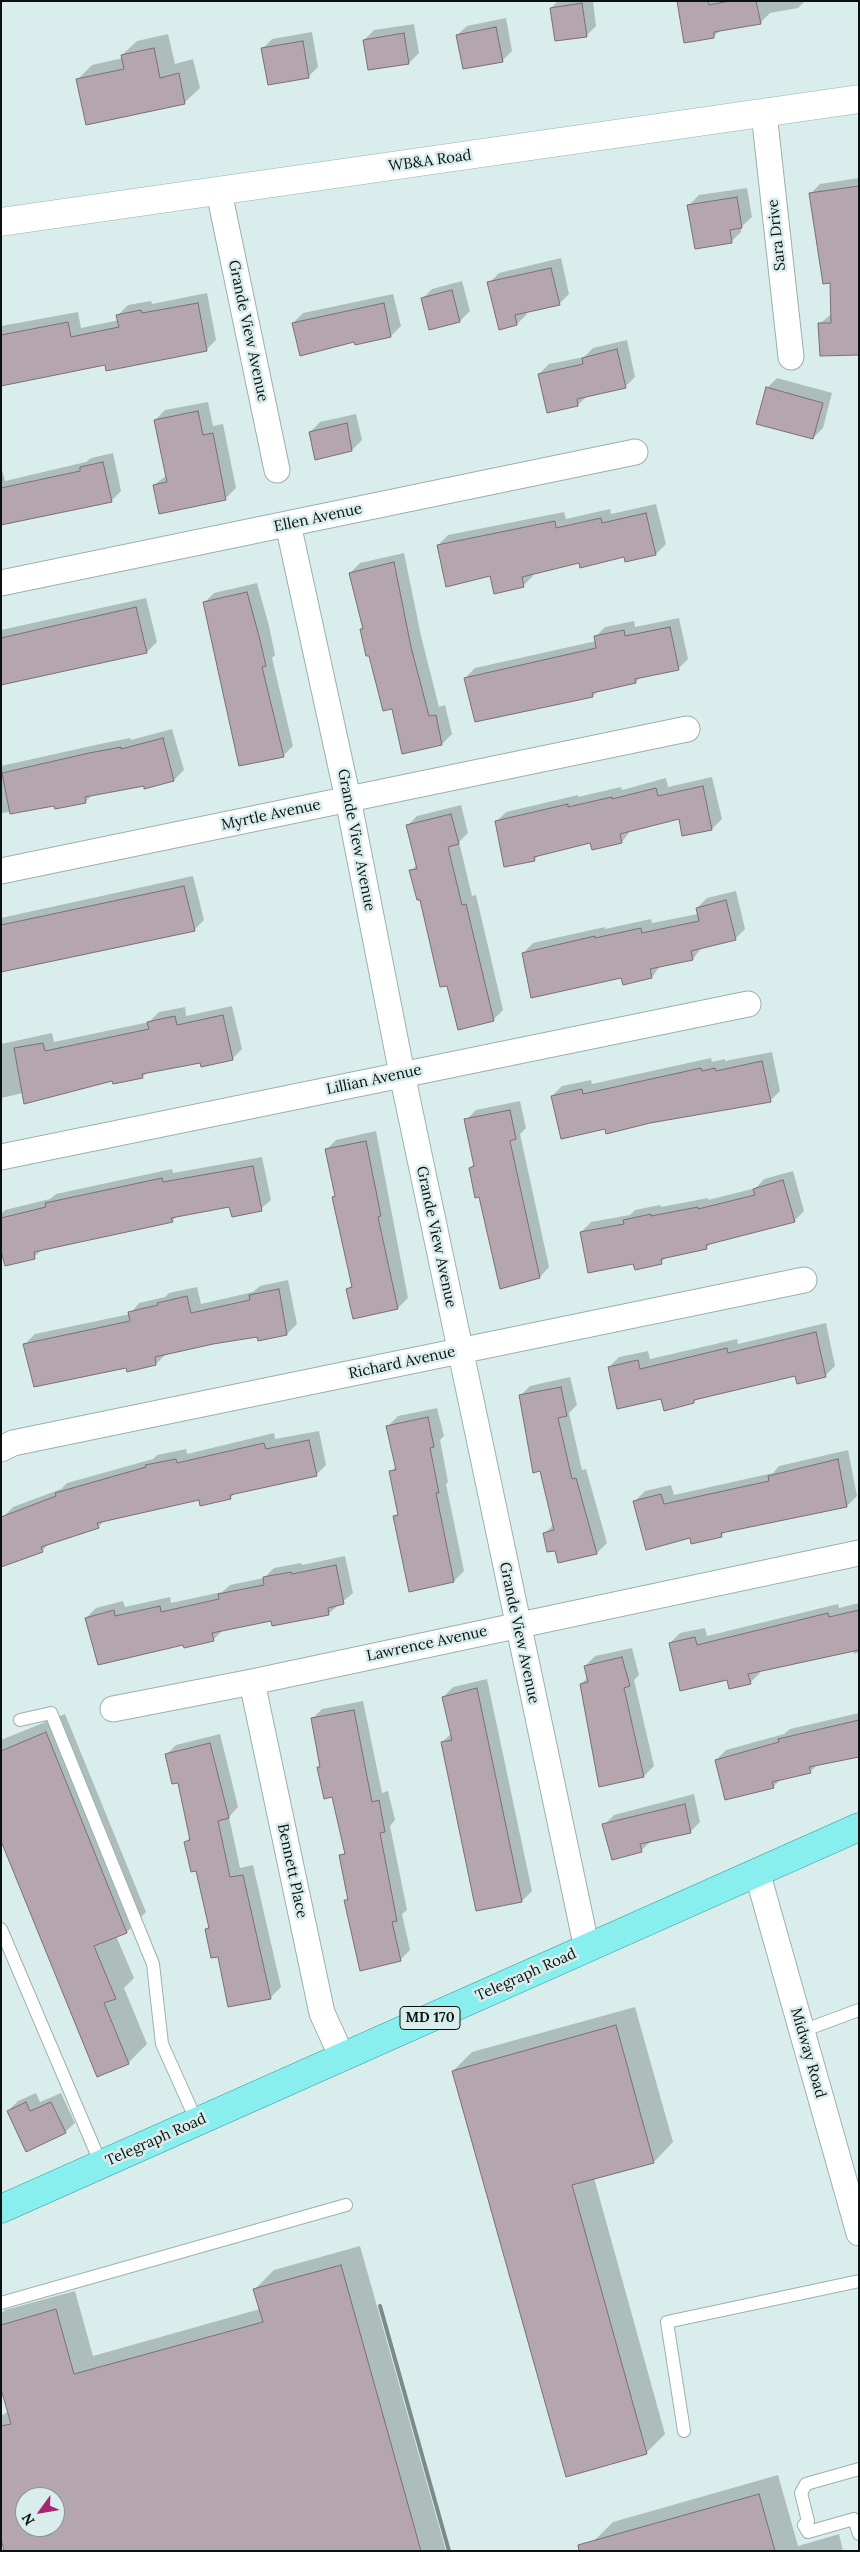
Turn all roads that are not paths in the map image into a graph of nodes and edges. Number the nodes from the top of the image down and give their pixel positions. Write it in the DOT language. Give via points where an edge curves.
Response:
graph roads {
  1 [pos="859,99"];
  2 [pos="764,113"];
  3 [pos="219,192"];
  4 [pos="1,222"];
  5 [pos="791,357"];
  6 [pos="635,452"];
  7 [pos="277,470"];
  8 [pos="288,524"];
  9 [pos="1,584"];
  10 [pos="687,729"];
  11 [pos="348,799"];
  12 [pos="1,871"];
  13 [pos="748,1004"];
  14 [pos="402,1074"];
  15 [pos="1,1157"];
  16 [pos="804,1280"];
  17 [pos="460,1350"];
  18 [pos="1,1449"];
  19 [pos="859,1553"];
  20 [pos="517,1624"];
  21 [pos="252,1682"];
  22 [pos="113,1709"];
  23 [pos="20,1720"];
  24 [pos="859,1826"];
  25 [pos="757,1872"];
  26 [pos="3,1936"];
  27 [pos="587,1949"];
  28 [pos="859,2010"];
  29 [pos="802,2031"];
  30 [pos="342,2057"];
  31 [pos="196,2122"];
  32 [pos="101,2164"];
  33 [pos="346,2205"];
  34 [pos="1,2209"];
  35 [pos="859,2233"];
  36 [pos="859,2281"];
  37 [pos="1,2302"];
  38 [pos="684,2431"];
  39 [pos="859,2469"];
  40 [pos="859,2534"];
  1 -- 2 [label="street, WB&A Road"];
  2 -- 3 [label="street, WB&A Road"];
  2 -- 5 [label="street, Sara Drive"];
  3 -- 4 [label="street, WB&A Road"];
  3 -- 7 [label="street, Grande View Avenue"];
  6 -- 8 [label="street, Ellen Avenue"];
  8 -- 9 [label="street, Ellen Avenue"];
  8 -- 11 [label="street, Grande View Avenue"];
  10 -- 11 [label="street, Myrtle Avenue"];
  11 -- 12 [label="street, Myrtle Avenue"];
  11 -- 14 [label="street, Grande View Avenue"];
  13 -- 14 [label="street, Lillian Avenue"];
  14 -- 15 [label="street, Lillian Avenue"];
  14 -- 17 [label="street, Grande View Avenue"];
  16 -- 17 [label="street, Richard Avenue"];
  17 -- 18 [label="street, Richard Avenue" via="23,1441"];
  17 -- 20 [label="street, Grande View Avenue"];
  19 -- 20 [label="street, Lawrence Avenue"];
  20 -- 21 [label="street, Lawrence Avenue"];
  20 -- 27 [label="street, Grande View Avenue"];
  21 -- 22 [label="street, Lawrence Avenue"];
  21 -- 30 [label="street, Bennett Place" via="322,2013"];
  23 -- 31 [label="lane" via="51,1713 152,1964 162,2044"];
  24 -- 25 [label="main road, Telegraph Road / MD 170"];
  25 -- 27 [label="main road, Telegraph Road / MD 170"];
  25 -- 29 [label="street, Midway Road"];
  26 -- 32 [label="lane"];
  27 -- 30 [label="main road, Telegraph Road / MD 170"];
  28 -- 29 [label="lane"];
  29 -- 35 [label="street, Midway Road"];
  30 -- 31 [label="main road, Telegraph Road / MD 170"];
  31 -- 32 [label="main road, Telegraph Road / MD 170"];
  32 -- 34 [label="main road, Telegraph Road / MD 170"];
  33 -- 37 [label="lane"];
  36 -- 38 [label="lane" via="668,2322"];
  39 -- 40 [label="lane" via="806,2484 801,2493 808,2521 804,2525 808,2532 854,2520"];
}
